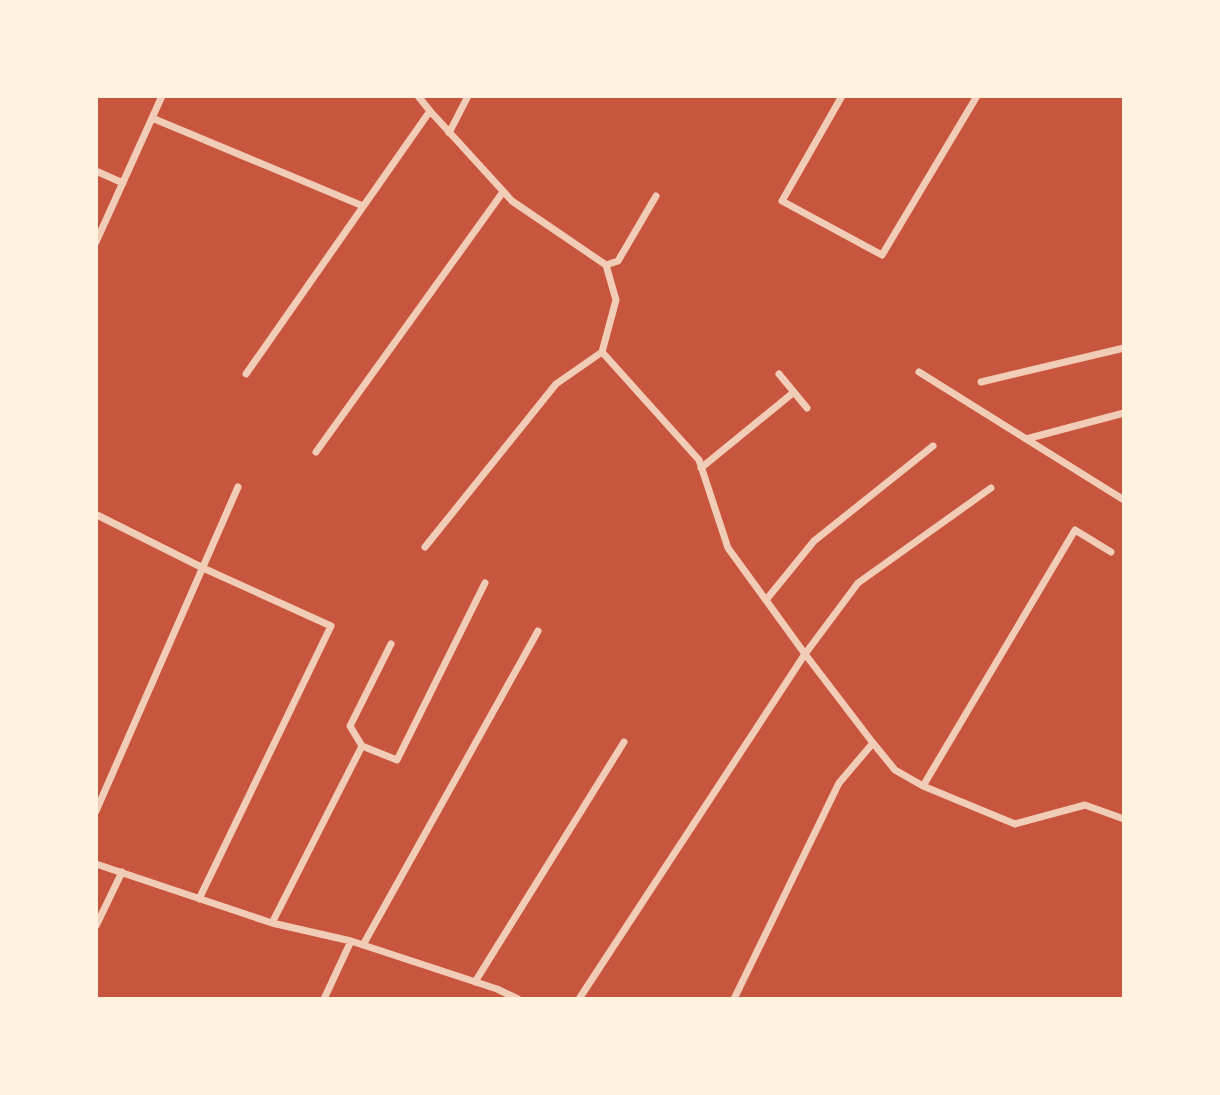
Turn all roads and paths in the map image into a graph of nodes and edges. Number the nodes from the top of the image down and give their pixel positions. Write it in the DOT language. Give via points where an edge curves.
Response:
graph roads {
  1 [pos="162,96"];
  2 [pos="418,96"];
  3 [pos="468,96"];
  4 [pos="842,96"];
  5 [pos="977,96"];
  6 [pos="429,111"];
  7 [pos="152,118"];
  8 [pos="449,133"];
  9 [pos="96,171"];
  10 [pos="123,183"];
  11 [pos="503,192"];
  12 [pos="656,196"];
  13 [pos="363,206"];
  14 [pos="96,242"];
  15 [pos="606,265"];
  16 [pos="1124,348"];
  17 [pos="602,352"];
  18 [pos="919,372"];
  19 [pos="246,373"];
  20 [pos="779,374"];
  21 [pos="981,382"];
  22 [pos="794,392"];
  23 [pos="807,408"];
  24 [pos="1124,413"];
  25 [pos="1026,439"];
  26 [pos="933,446"];
  27 [pos="316,452"];
  28 [pos="701,468"];
  29 [pos="238,487"];
  30 [pos="991,488"];
  31 [pos="1124,500"];
  32 [pos="97,515"];
  33 [pos="425,547"];
  34 [pos="1111,552"];
  35 [pos="203,568"];
  36 [pos="485,583"];
  37 [pos="766,600"];
  38 [pos="538,631"];
  39 [pos="391,644"];
  40 [pos="806,654"];
  41 [pos="624,742"];
  42 [pos="873,743"];
  43 [pos="362,746"];
  44 [pos="923,786"];
  45 [pos="96,811"];
  46 [pos="1124,819"];
  47 [pos="96,864"];
  48 [pos="122,872"];
  49 [pos="199,899"];
  50 [pos="272,923"];
  51 [pos="96,926"];
  52 [pos="351,941"];
  53 [pos="363,945"];
  54 [pos="475,982"];
  55 [pos="324,999"];
  56 [pos="518,999"];
  57 [pos="579,999"];
  58 [pos="734,999"];
  1 -- 7 [label="street"];
  2 -- 6 [label="street"];
  3 -- 8 [label="street"];
  4 -- 5 [label="street" via="782,201 883,255"];
  6 -- 8 [label="street"];
  6 -- 13 [label="street"];
  7 -- 10 [label="street"];
  7 -- 13 [label="street"];
  8 -- 11 [label="street"];
  9 -- 10 [label="street"];
  10 -- 14 [label="street"];
  11 -- 15 [label="street"];
  11 -- 27 [label="street"];
  12 -- 15 [label="street" via="618,261"];
  13 -- 19 [label="street"];
  15 -- 17 [label="street" via="616,300"];
  16 -- 21 [label="street"];
  17 -- 28 [label="street" via="699,460"];
  17 -- 33 [label="street" via="556,384"];
  18 -- 25 [label="street"];
  20 -- 22 [label="street"];
  22 -- 23 [label="street"];
  22 -- 28 [label="street"];
  24 -- 25 [label="street"];
  25 -- 31 [label="street"];
  26 -- 37 [label="street" via="814,541"];
  28 -- 37 [label="street" via="728,548"];
  29 -- 35 [label="street"];
  30 -- 40 [label="street" via="858,583"];
  32 -- 35 [label="street"];
  34 -- 44 [label="street" via="1075,530"];
  35 -- 45 [label="street"];
  35 -- 49 [label="street" via="331,626"];
  36 -- 43 [label="street" via="397,760"];
  37 -- 40 [label="street"];
  38 -- 53 [label="street"];
  39 -- 43 [label="street" via="350,726"];
  40 -- 42 [label="street"];
  40 -- 57 [label="street"];
  41 -- 54 [label="street"];
  42 -- 44 [label="street" via="895,771"];
  42 -- 58 [label="street" via="839,783"];
  43 -- 50 [label="street"];
  44 -- 46 [label="street" via="1015,824 1085,805"];
  47 -- 48 [label="street"];
  48 -- 49 [label="street"];
  48 -- 51 [label="street"];
  49 -- 50 [label="street"];
  50 -- 52 [label="street"];
  52 -- 53 [label="street"];
  52 -- 55 [label="street"];
  53 -- 54 [label="street"];
  54 -- 56 [label="street"];
}
